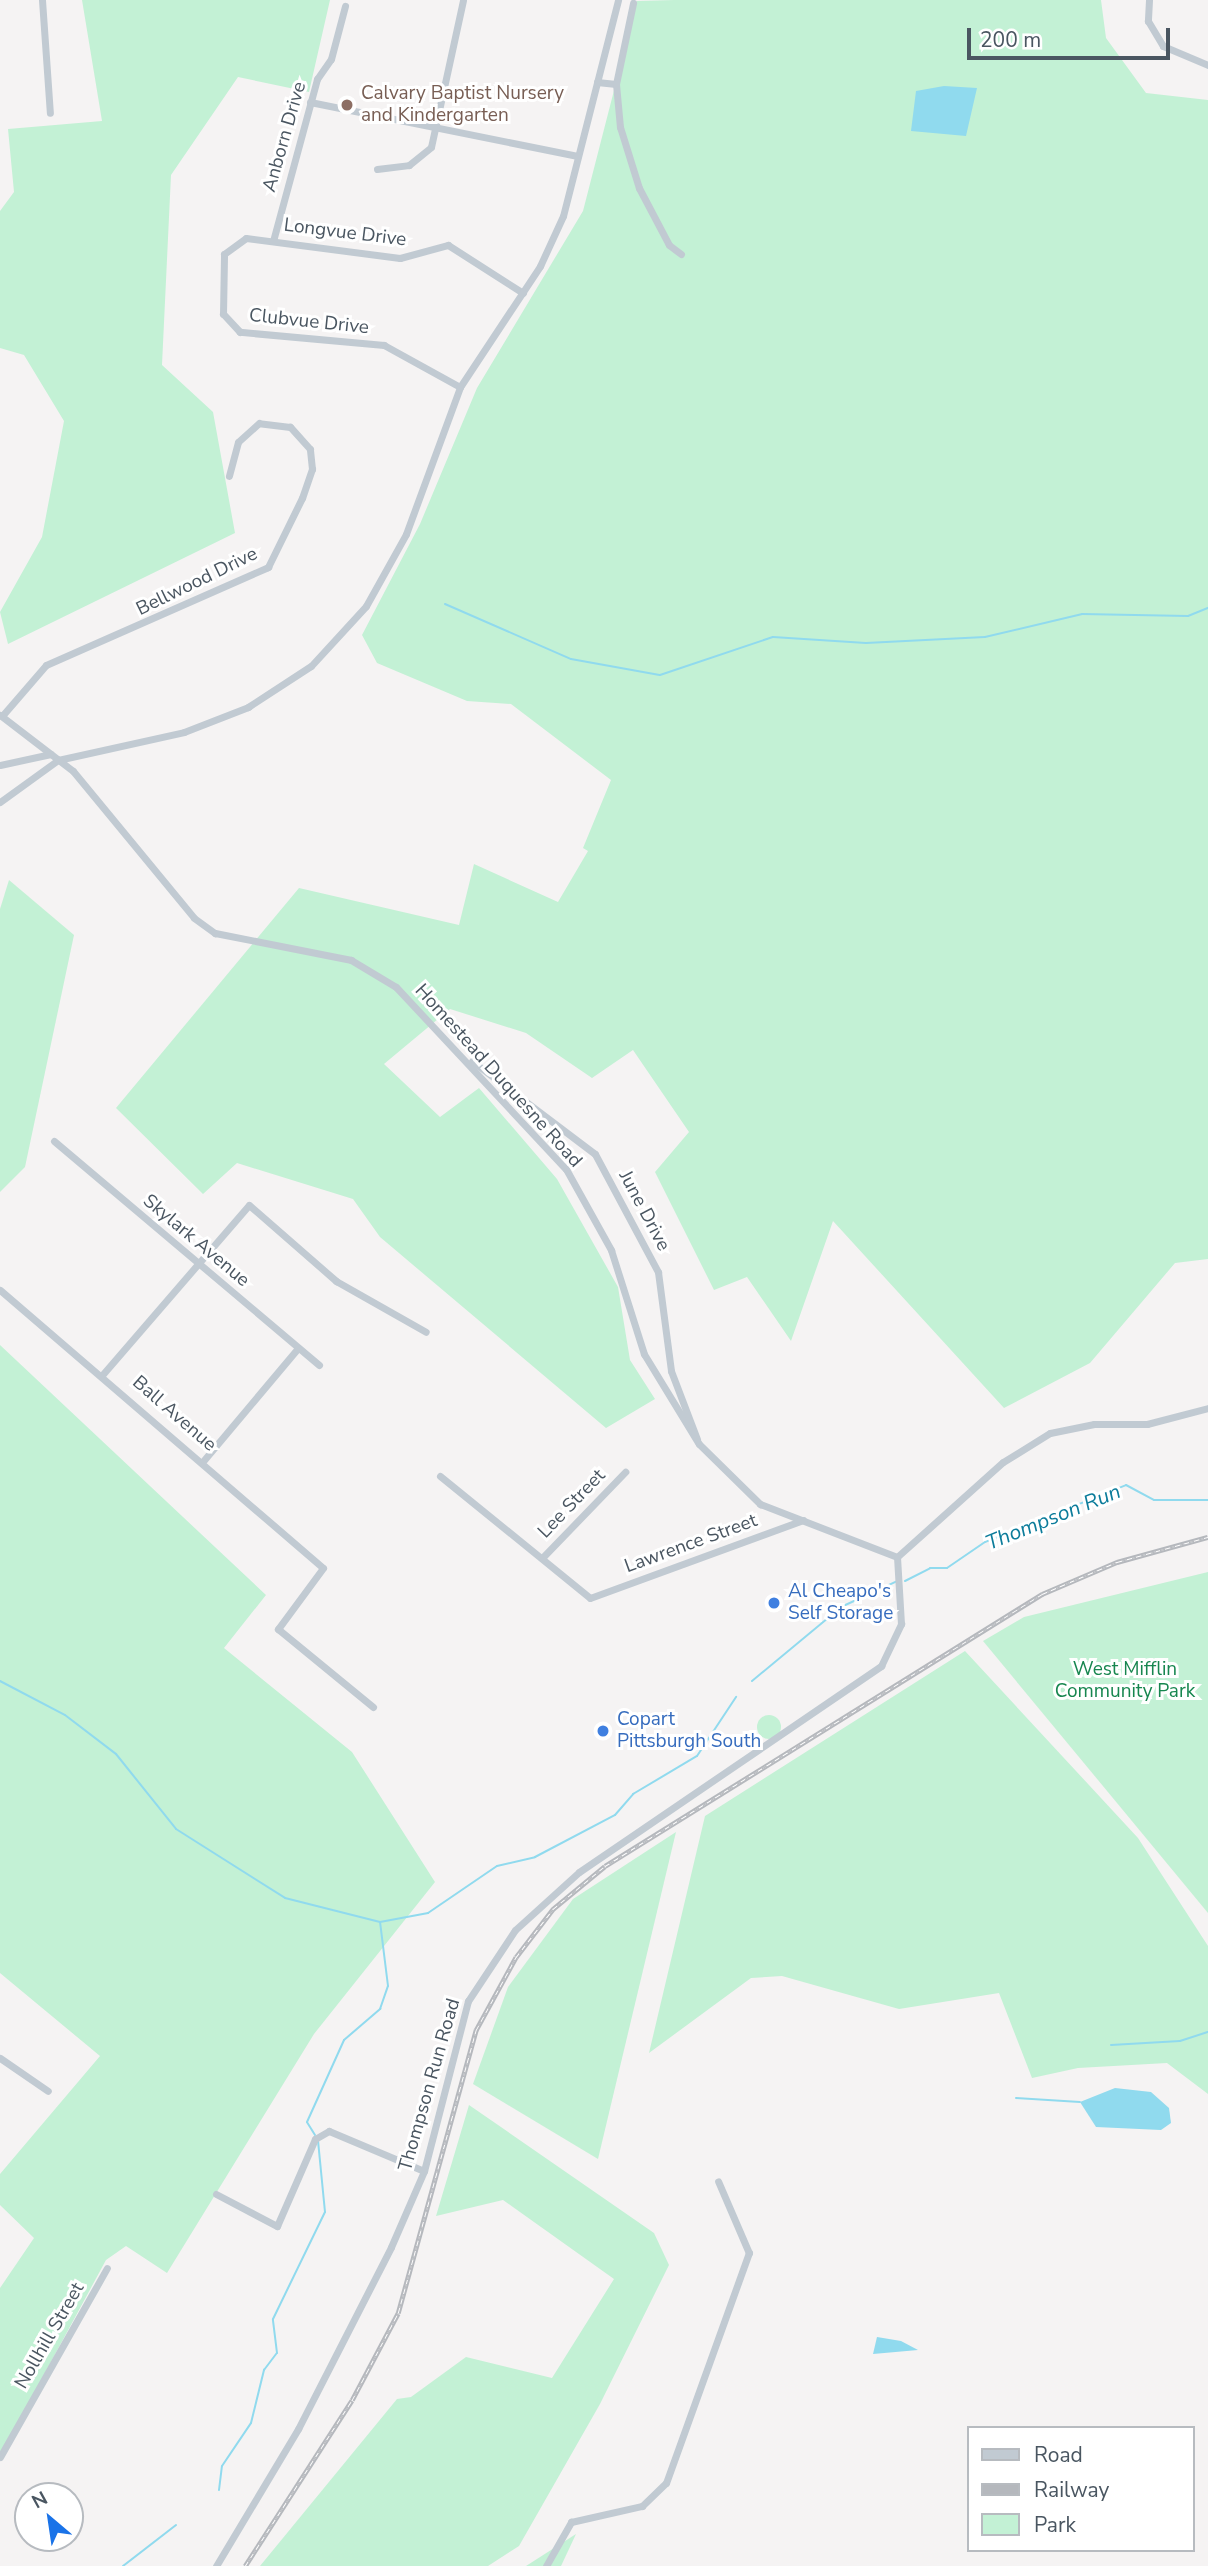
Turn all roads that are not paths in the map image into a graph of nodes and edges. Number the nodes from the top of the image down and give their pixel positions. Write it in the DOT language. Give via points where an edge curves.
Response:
graph roads {
  1 [pos="43,0"];
  2 [pos="463,0"];
  3 [pos="618,0"];
  4 [pos="1149,0"];
  5 [pos="633,3"];
  6 [pos="345,6"];
  7 [pos="1208,65"];
  8 [pos="597,82"];
  9 [pos="616,84"];
  10 [pos="310,103"];
  11 [pos="50,113"];
  12 [pos="437,126"];
  13 [pos="578,156"];
  14 [pos="377,169"];
  15 [pos="273,240"];
  16 [pos="231,245"];
  17 [pos="681,254"];
  18 [pos="523,293"];
  19 [pos="460,387"];
  20 [pos="229,477"];
  21 [pos="1,715"];
  22 [pos="51,754"];
  23 [pos="58,760"];
  24 [pos="0,765"];
  25 [pos="0,802"];
  26 [pos="463,1055"];
  27 [pos="54,1141"];
  28 [pos="195,1262"];
  29 [pos="0,1290"];
  30 [pos="426,1332"];
  31 [pos="298,1348"];
  32 [pos="319,1365"];
  33 [pos="103,1374"];
  34 [pos="1208,1408"];
  35 [pos="699,1444"];
  36 [pos="204,1460"];
  37 [pos="625,1472"];
  38 [pos="440,1476"];
  39 [pos="803,1519"];
  40 [pos="897,1557"];
  41 [pos="542,1558"];
  42 [pos="373,1707"];
  43 [pos="0,2058"];
  44 [pos="48,2091"];
  45 [pos="424,2171"];
  46 [pos="718,2181"];
  47 [pos="216,2194"];
  48 [pos="107,2268"];
  49 [pos="0,2457"];
  50 [pos="216,2566"];
  51 [pos="546,2566"];
  1 -- 11 [label="street"];
  2 -- 12 [label="street"];
  3 -- 8 [label="street"];
  4 -- 7 [label="street" via="1148,21 1163,46"];
  5 -- 9 [label="street"];
  6 -- 10 [label="street, Anborn Drive" via="331,59"];
  8 -- 9 [label="street"];
  8 -- 13 [label="street"];
  9 -- 17 [label="street" via="620,127 639,188 669,245"];
  10 -- 12 [label="street"];
  10 -- 15 [label="street, Anborn Drive"];
  12 -- 13 [label="street"];
  12 -- 14 [label="street" via="420,158"];
  13 -- 18 [label="street" via="563,216"];
  15 -- 16 [label="street, Longvue Drive" via="246,238"];
  15 -- 18 [label="street, Longvue Drive" via="400,258 448,245"];
  16 -- 19 [label="street, Clubvue Drive" via="222,268 223,314 240,332 384,345"];
  18 -- 19 [label="street"];
  19 -- 23 [label="street" via="388,571 366,606 311,666 248,707 201,728"];
  20 -- 21 [label="street, Bellwood Drive" via="238,442 259,423 290,426 310,449 312,469 302,498 268,566 46,665"];
  21 -- 22 [label="street, Homestead Duquesne Road"];
  22 -- 23 [label="street, Homestead Duquesne Road"];
  22 -- 24 [label="street"];
  23 -- 25 [label="street"];
  23 -- 26 [label="street, Homestead Duquesne Road" via="194,918 232,939 368,966"];
  26 -- 35 [label="street, Homestead Duquesne Road" via="566,1169 611,1250 644,1354"];
  26 -- 35 [label="street, June Drive" via="595,1154 658,1272 671,1371"];
  27 -- 28 [label="street, Skylark Avenue"];
  28 -- 30 [label="street" via="249,1205 336,1281"];
  28 -- 31 [label="street, Skylark Avenue"];
  28 -- 33 [label="street"];
  29 -- 33 [label="street, Ball Avenue"];
  31 -- 32 [label="street, Skylark Avenue"];
  31 -- 36 [label="street"];
  33 -- 36 [label="street, Ball Avenue"];
  34 -- 40 [label="street" via="1147,1424 1094,1424 1050,1433 1003,1462"];
  35 -- 39 [label="street, Homestead Duquesne Road" via="760,1504"];
  36 -- 42 [label="street, Ball Avenue" via="323,1568 278,1629"];
  37 -- 41 [label="street, Lee Street"];
  38 -- 41 [label="street"];
  39 -- 40 [label="street, Homestead Duquesne Road"];
  39 -- 41 [label="street, Lawrence Street" via="590,1598"];
  40 -- 45 [label="street, Thompson Run Road" via="901,1624 880,1666 579,1872 515,1930 468,2001"];
  43 -- 44 [label="street"];
  45 -- 47 [label="street" via="377,2146 318,2136 277,2226"];
  45 -- 50 [label="street, Thompson Run Road" via="298,2429"];
  46 -- 51 [label="street" via="749,2253 666,2483 642,2506 571,2522"];
  48 -- 49 [label="street, Nollhill Street"];
}
